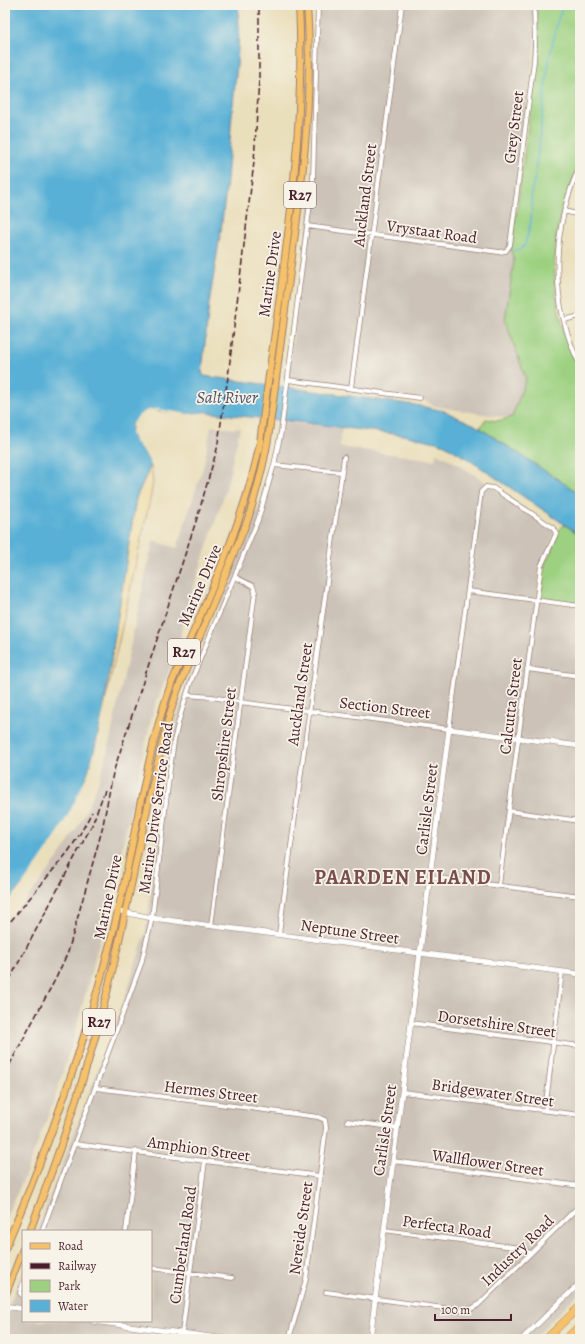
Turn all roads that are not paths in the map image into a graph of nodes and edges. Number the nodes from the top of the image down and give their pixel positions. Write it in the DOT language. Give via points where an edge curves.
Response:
graph roads {
  1 [pos="299,5"];
  2 [pos="307,5"];
  3 [pos="318,5"];
  4 [pos="402,5"];
  5 [pos="534,5"];
  6 [pos="580,166"];
  7 [pos="564,211"];
  8 [pos="580,215"];
  9 [pos="307,226"];
  10 [pos="371,234"];
  11 [pos="506,251"];
  12 [pos="580,316"];
  13 [pos="564,320"];
  14 [pos="580,365"];
  15 [pos="288,380"];
  16 [pos="352,388"];
  17 [pos="420,398"];
  18 [pos="344,457"];
  19 [pos="274,465"];
  20 [pos="341,472"];
  21 [pos="555,532"];
  22 [pos="235,577"];
  23 [pos="468,591"];
  24 [pos="536,601"];
  25 [pos="580,606"];
  26 [pos="527,669"];
  27 [pos="580,676"];
  28 [pos="187,695"];
  29 [pos="240,702"];
  30 [pos="309,711"];
  31 [pos="449,729"];
  32 [pos="518,738"];
  33 [pos="580,746"];
  34 [pos="509,812"];
  35 [pos="580,821"];
  36 [pos="430,877"];
  37 [pos="499,885"];
  38 [pos="580,892"];
  39 [pos="580,896"];
  40 [pos="118,909"];
  41 [pos="126,912"];
  42 [pos="152,918"];
  43 [pos="211,926"];
  44 [pos="279,934"];
  45 [pos="420,953"];
  46 [pos="562,972"];
  47 [pos="580,974"];
  48 [pos="411,1023"];
  49 [pos="554,1042"];
  50 [pos="580,1046"];
  51 [pos="96,1088"];
  52 [pos="402,1092"];
  53 [pos="545,1111"];
  54 [pos="580,1115"];
  55 [pos="324,1118"];
  56 [pos="347,1121"];
  57 [pos="398,1128"];
  58 [pos="75,1144"];
  59 [pos="136,1151"];
  60 [pos="205,1161"];
  61 [pos="393,1161"];
  62 [pos="320,1176"];
  63 [pos="580,1186"];
  64 [pos="580,1205"];
  65 [pos="30,1230"];
  66 [pos="42,1230"];
  67 [pos="126,1230"];
  68 [pos="384,1230"];
  69 [pos="5,1249"];
  70 [pos="22,1252"];
  71 [pos="530,1254"];
  72 [pos="152,1268"];
  73 [pos="190,1272"];
  74 [pos="232,1278"];
  75 [pos="580,1283"];
  76 [pos="326,1292"];
  77 [pos="5,1296"];
  78 [pos="376,1299"];
  79 [pos="5,1306"];
  80 [pos="580,1306"];
  81 [pos="22,1310"];
  82 [pos="101,1322"];
  83 [pos="580,1325"];
  84 [pos="182,1332"];
  85 [pos="226,1339"];
  86 [pos="289,1339"];
  87 [pos="370,1339"];
  88 [pos="522,1339"];
  89 [pos="546,1339"];
  90 [pos="566,1339"];
  1 -- 40 [label="main road, Marine Drive / R27" via="297,152 262,428 253,473 241,515 162,711 154,737"];
  2 -- 41 [label="main road, Marine Drive / R27" via="309,73 304,154 270,432 248,519 170,712"];
  3 -- 9 [label="street, Marine Drive Service Road" via="313,179"];
  4 -- 10 [label="street, Auckland Street"];
  5 -- 11 [label="street, Grey Street" via="534,61 510,245"];
  6 -- 7 [label="street"];
  7 -- 8 [label="street"];
  7 -- 13 [label="street" via="559,239 557,279"];
  9 -- 10 [label="street, Vrystaat Road"];
  9 -- 15 [label="street, Marine Drive Service Road"];
  10 -- 11 [label="street, Vrystaat Road"];
  10 -- 16 [label="street, Auckland Street"];
  12 -- 13 [label="street"];
  13 -- 14 [label="street"];
  15 -- 16 [label="street"];
  15 -- 19 [label="street, Marine Drive Service Road"];
  16 -- 17 [label="street"];
  18 -- 20 [label="street, Auckland Street"];
  19 -- 20 [label="street"];
  19 -- 22 [label="street, Marine Drive Service Road" via="258,520"];
  20 -- 30 [label="street, Auckland Street"];
  21 -- 23 [label="street, Carlisle Street" via="548,524 493,488 484,488 480,496"];
  21 -- 24 [label="street, Calcutta Street" via="542,562"];
  22 -- 28 [label="street, Marine Drive Service Road"];
  22 -- 29 [label="street, Shropshire Street" via="252,586 255,592"];
  23 -- 24 [label="street"];
  23 -- 31 [label="street, Carlisle Street"];
  24 -- 25 [label="street"];
  24 -- 26 [label="street, Calcutta Street"];
  26 -- 27 [label="street"];
  26 -- 32 [label="street, Calcutta Street"];
  28 -- 29 [label="street, Section Street"];
  28 -- 42 [label="street, Marine Drive Service Road" via="174,741"];
  29 -- 30 [label="street, Section Street"];
  29 -- 43 [label="street, Shropshire Street"];
  30 -- 31 [label="street, Section Street"];
  30 -- 44 [label="street, Auckland Street"];
  31 -- 32 [label="street, Section Street"];
  31 -- 36 [label="street, Carlisle Street"];
  32 -- 33 [label="street, Section Street"];
  32 -- 34 [label="street, Calcutta Street"];
  34 -- 35 [label="street"];
  34 -- 37 [label="street, Calcutta Street"];
  36 -- 37 [label="street"];
  36 -- 45 [label="street, Carlisle Street"];
  37 -- 39 [label="street"];
  38 -- 39 [label="street"];
  40 -- 41 [label="street, Neptune Street"];
  40 -- 69 [label="main road, Marine Drive / R27" via="103,973 71,1079"];
  41 -- 42 [label="street, Neptune Street"];
  41 -- 65 [label="main road, Marine Drive / R27" via="85,1071"];
  42 -- 43 [label="street, Neptune Street"];
  42 -- 51 [label="street, Marine Drive Service Road" via="141,964"];
  43 -- 44 [label="street, Neptune Street"];
  44 -- 45 [label="street, Neptune Street"];
  45 -- 46 [label="street, Neptune Street"];
  45 -- 48 [label="street, Carlisle Street"];
  46 -- 47 [label="street, Neptune Street"];
  46 -- 49 [label="street"];
  48 -- 49 [label="street, Dorsetshire Street"];
  48 -- 52 [label="street, Carlisle Street"];
  49 -- 50 [label="street, Dorsetshire Street"];
  49 -- 53 [label="street"];
  51 -- 55 [label="street, Hermes Street"];
  51 -- 58 [label="street, Marine Drive Service Road"];
  52 -- 53 [label="street, Bridgewater Street"];
  52 -- 57 [label="street, Carlisle Street"];
  53 -- 54 [label="street, Bridgewater Street"];
  55 -- 62 [label="street, Nereide Street" via="326,1128"];
  56 -- 57 [label="street"];
  57 -- 61 [label="street, Carlisle Street"];
  58 -- 59 [label="street, Amphion Street"];
  58 -- 66 [label="street, Marine Drive Service Road"];
  59 -- 60 [label="street, Amphion Street"];
  59 -- 67 [label="street"];
  60 -- 62 [label="street, Amphion Street"];
  60 -- 73 [label="street, Cumberland Road"];
  61 -- 63 [label="street, Wallflower Street"];
  61 -- 68 [label="street, Carlisle Street"];
  62 -- 86 [label="street, Nereide Street" via="306,1279"];
  64 -- 71 [label="street, Industry Road"];
  68 -- 71 [label="street, Perfecta Road" via="520,1248"];
  68 -- 78 [label="street, Carlisle Street"];
  70 -- 77 [label="main road"];
  71 -- 78 [label="street, Industry Road" via="471,1309"];
  72 -- 73 [label="street"];
  73 -- 74 [label="street"];
  73 -- 84 [label="street, Cumberland Road"];
  75 -- 88 [label="street"];
  76 -- 78 [label="street, Industry Road"];
  78 -- 87 [label="street, Carlisle Street"];
  79 -- 81 [label="street"];
  80 -- 89 [label="highway"];
  82 -- 84 [label="street"];
  83 -- 90 [label="highway"];
  84 -- 85 [label="street"];
}
